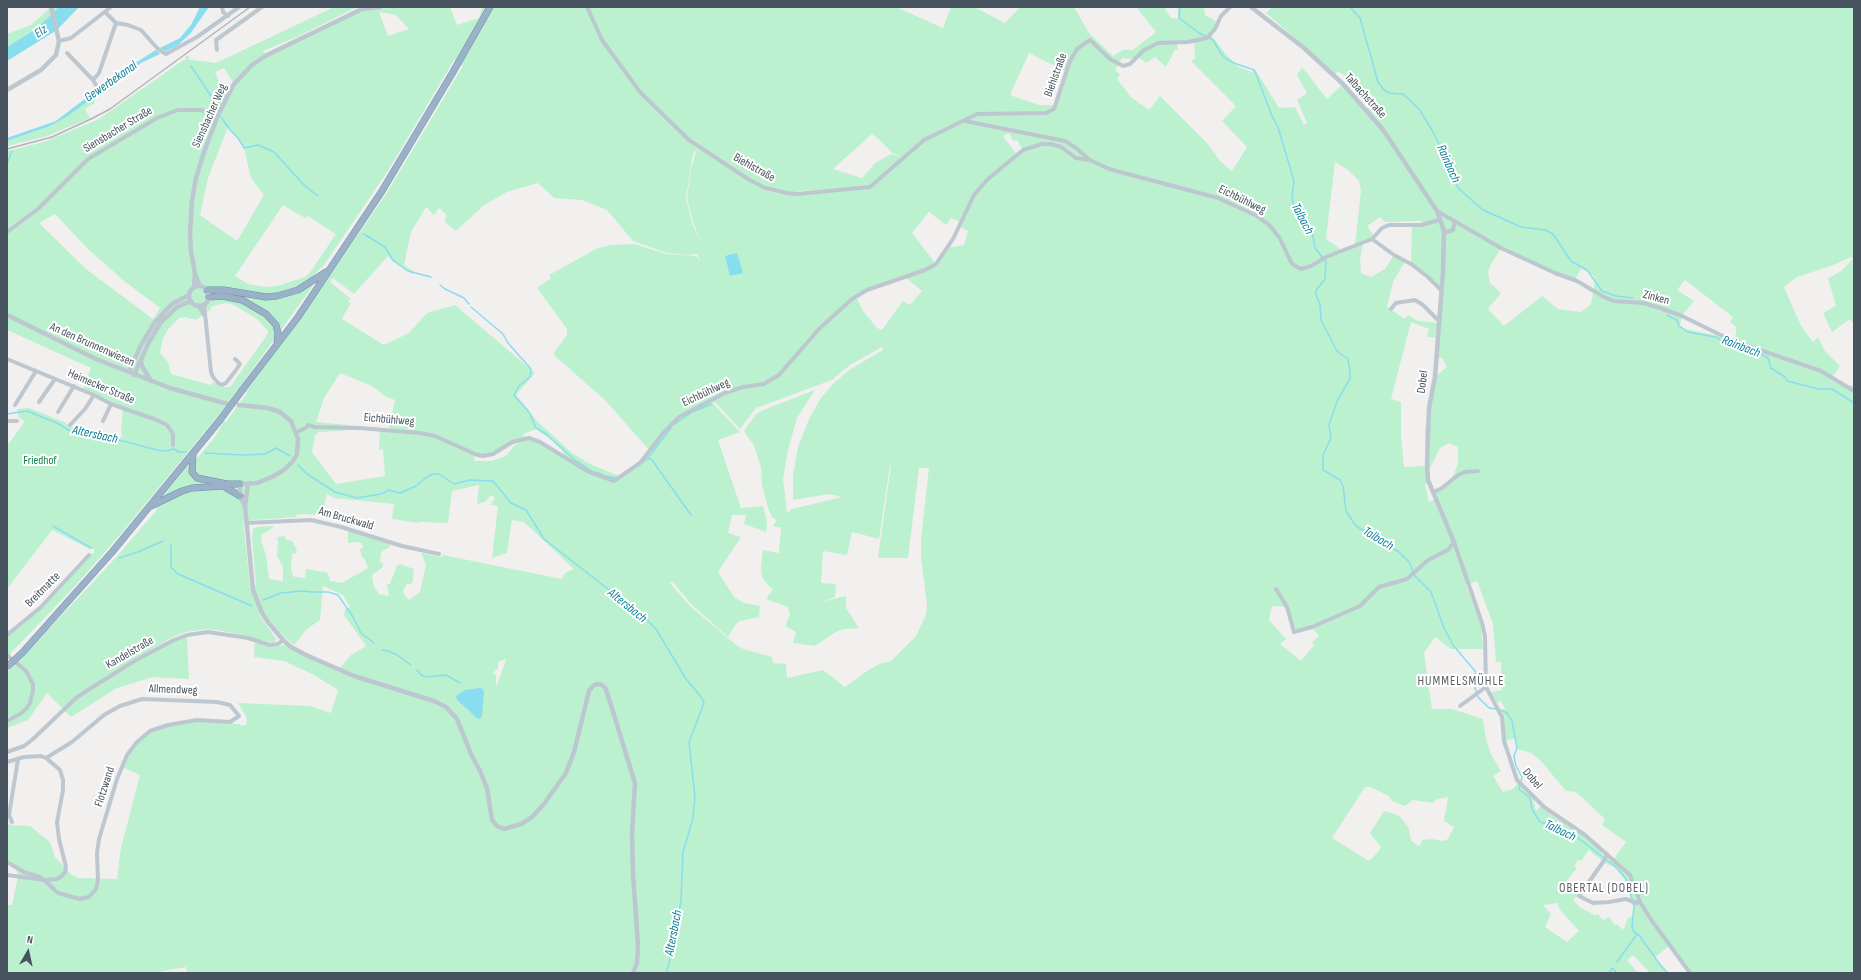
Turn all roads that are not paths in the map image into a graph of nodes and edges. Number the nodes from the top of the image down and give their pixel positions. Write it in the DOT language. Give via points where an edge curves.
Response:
graph roads {
  1 [pos="51,7"];
  2 [pos="111,7"];
  3 [pos="222,7"];
  4 [pos="239,7"];
  5 [pos="262,7"];
  6 [pos="380,7"];
  7 [pos="490,7"];
  8 [pos="587,7"];
  9 [pos="1230,7"];
  10 [pos="1251,7"];
  11 [pos="104,12"];
  12 [pos="228,16"];
  13 [pos="116,24"];
  14 [pos="59,41"];
  15 [pos="217,50"];
  16 [pos="68,53"];
  17 [pos="93,80"];
  18 [pos="7,90"];
  19 [pos="99,90"];
  20 [pos="218,115"];
  21 [pos="963,121"];
  22 [pos="1080,151"];
  23 [pos="1076,158"];
  24 [pos="1090,160"];
  25 [pos="1437,211"];
  26 [pos="1439,220"];
  27 [pos="1455,220"];
  28 [pos="1444,231"];
  29 [pos="7,232"];
  30 [pos="1372,238"];
  31 [pos="329,270"];
  32 [pos="195,274"];
  33 [pos="200,286"];
  34 [pos="194,287"];
  35 [pos="207,290"];
  36 [pos="1441,290"];
  37 [pos="189,295"];
  38 [pos="209,297"];
  39 [pos="191,301"];
  40 [pos="204,304"];
  41 [pos="198,305"];
  42 [pos="1391,309"];
  43 [pos="7,316"];
  44 [pos="205,316"];
  45 [pos="1439,321"];
  46 [pos="276,344"];
  47 [pos="235,359"];
  48 [pos="141,360"];
  49 [pos="8,361"];
  50 [pos="36,371"];
  51 [pos="129,372"];
  52 [pos="134,375"];
  53 [pos="55,379"];
  54 [pos="151,381"];
  55 [pos="74,386"];
  56 [pos="1854,391"];
  57 [pos="94,395"];
  58 [pos="39,402"];
  59 [pos="224,403"];
  60 [pos="111,404"];
  61 [pos="15,405"];
  62 [pos="239,405"];
  63 [pos="58,412"];
  64 [pos="7,421"];
  65 [pos="17,421"];
  66 [pos="103,421"];
  67 [pos="70,425"];
  68 [pos="297,432"];
  69 [pos="173,445"];
  70 [pos="193,455"];
  71 [pos="1478,471"];
  72 [pos="240,484"];
  73 [pos="248,484"];
  74 [pos="225,485"];
  75 [pos="1434,492"];
  76 [pos="240,496"];
  77 [pos="151,506"];
  78 [pos="245,506"];
  79 [pos="246,523"];
  80 [pos="1454,542"];
  81 [pos="1448,550"];
  82 [pos="439,554"];
  83 [pos="89,555"];
  84 [pos="1458,555"];
  85 [pos="1276,589"];
  86 [pos="7,635"];
  87 [pos="283,640"];
  88 [pos="7,655"];
  89 [pos="7,667"];
  90 [pos="1486,687"];
  91 [pos="1460,706"];
  92 [pos="238,716"];
  93 [pos="7,720"];
  94 [pos="7,752"];
  95 [pos="46,758"];
  96 [pos="18,759"];
  97 [pos="7,762"];
  98 [pos="12,822"];
  99 [pos="1605,858"];
  100 [pos="7,862"];
  101 [pos="7,875"];
  102 [pos="44,880"];
  103 [pos="1636,902"];
  104 [pos="633,973"];
  105 [pos="1690,973"];
  1 -- 14 [label="street"];
  2 -- 11 [label="street"];
  3 -- 12 [label="street"];
  4 -- 12 [label="street"];
  5 -- 15 [label="street" via="216,40"];
  6 -- 20 [label="street, Siensbacher Weg" via="362,9 259,60 234,84"];
  7 -- 31 [label="highway" via="399,164"];
  8 -- 21 [label="street, Biehlstraße" via="602,40 640,92 700,148 765,188 797,194 870,187 924,140"];
  9 -- 21 [label="street, Biehlstraße" via="1208,37 1188,42 1158,43 1144,50 1130,64 1123,66 1110,59 1090,40 1077,49 1070,60 1054,109 1046,113 977,114"];
  10 -- 25 [label="street, Talbachstraße" via="1304,48 1343,84 1384,131"];
  11 -- 13 [label="street"];
  11 -- 14 [label="street" via="71,38"];
  12 -- 13 [label="street" via="166,54 162,53 141,30"];
  13 -- 17 [label="street" via="99,73"];
  14 -- 18 [label="street" via="58,51 52,61"];
  16 -- 17 [label="street"];
  17 -- 19 [label="street"];
  20 -- 29 [label="street, Siensbacher Straße" via="200,110 178,110 157,118 88,159 38,208"];
  20 -- 32 [label="street, Siensbacher Weg" via="196,178 192,201 190,232"];
  21 -- 22 [label="street" via="1065,141"];
  22 -- 23 [label="street"];
  22 -- 24 [label="street"];
  23 -- 24 [label="street, Eichbühlweg"];
  23 -- 68 [label="street, Eichbühlweg" via="1061,147 1051,144 1035,145 1023,150 988,179 974,195 953,239 936,264 867,290 852,299 820,329 779,375 764,384 725,393 679,417 640,463 614,481 587,470 533,439 524,438 493,454 482,456 420,433 308,425"];
  24 -- 30 [label="street, Eichbühlweg" via="1109,169 1218,198 1257,216 1279,237 1292,264 1296,267 1304,269"];
  25 -- 26 [label="street, Talbachstraße"];
  25 -- 27 [label="street, Zinken"];
  26 -- 28 [label="street, Dobel"];
  26 -- 30 [label="street, Eichbühlweg" via="1422,225 1389,225"];
  27 -- 28 [label="street" via="1453,230"];
  27 -- 56 [label="street, Zinken" via="1501,248 1575,280 1604,297 1614,301 1643,303 1682,316 1731,340 1821,372"];
  28 -- 36 [label="street, Dobel"];
  30 -- 36 [label="street" via="1414,266"];
  31 -- 35 [label="highway" via="298,290 277,296"];
  31 -- 46 [label="highway" via="298,317"];
  32 -- 33 [label="street, Siensbacher Weg"];
  32 -- 34 [label="street, Siensbacher Weg"];
  33 -- 34 [label="street"];
  33 -- 35 [label="street"];
  34 -- 37 [label="street"];
  35 -- 38 [label="street"];
  36 -- 45 [label="street, Dobel"];
  37 -- 39 [label="street"];
  37 -- 51 [label="street" via="172,304 156,322 141,345"];
  38 -- 40 [label="street"];
  38 -- 46 [label="highway" via="222,296 242,300 266,314 276,325"];
  39 -- 41 [label="street"];
  39 -- 48 [label="street" via="165,318"];
  40 -- 41 [label="street"];
  40 -- 44 [label="street"];
  41 -- 44 [label="street"];
  42 -- 45 [label="street" via="1396,303 1415,300"];
  43 -- 51 [label="street, An den Brunnenwiesen" via="76,350"];
  44 -- 47 [label="street" via="211,372 218,383 226,383 236,370 240,364"];
  45 -- 75 [label="street, Dobel" via="1435,377 1429,408 1427,466 1428,480"];
  46 -- 70 [label="highway, bridge"];
  48 -- 52 [label="street"];
  48 -- 54 [label="street"];
  49 -- 50 [label="street, Heimecker Straße"];
  50 -- 53 [label="street, Heimecker Straße"];
  50 -- 61 [label="street"];
  51 -- 52 [label="street, An den Brunnenwiesen"];
  52 -- 54 [label="street, An den Brunnenwiesen"];
  53 -- 55 [label="street, Heimecker Straße"];
  53 -- 58 [label="street"];
  54 -- 59 [label="street, An den Brunnenwiesen"];
  55 -- 57 [label="street, Heimecker Straße"];
  55 -- 63 [label="street"];
  57 -- 60 [label="street, Heimecker Straße"];
  57 -- 67 [label="street"];
  60 -- 66 [label="street"];
  60 -- 69 [label="street, Heimecker Straße" via="167,425 173,434"];
  62 -- 68 [label="street" via="280,412 291,421"];
  64 -- 65 [label="street"];
  68 -- 73 [label="street" via="298,446 289,466 272,477"];
  70 -- 74 [label="highway" via="192,472 197,478"];
  70 -- 77 [label="highway"];
  71 -- 75 [label="street" via="1458,475"];
  72 -- 73 [label="street"];
  72 -- 74 [label="highway"];
  72 -- 76 [label="street"];
  73 -- 78 [label="street"];
  74 -- 76 [label="highway"];
  74 -- 77 [label="highway" via="192,488"];
  75 -- 80 [label="street, Dobel"];
  76 -- 78 [label="street"];
  77 -- 89 [label="highway, bridge"];
  78 -- 79 [label="street"];
  79 -- 82 [label="street, Am Bruckwald" via="311,520"];
  79 -- 87 [label="street" via="254,594 262,613"];
  80 -- 81 [label="street"];
  80 -- 84 [label="street, Dobel"];
  81 -- 84 [label="street"];
  81 -- 85 [label="street" via="1428,560 1407,579 1379,587 1360,606 1348,613 1312,628 1294,632 1287,607"];
  83 -- 86 [label="street, Breitmatte" via="41,607"];
  84 -- 90 [label="street, Dobel" via="1482,622"];
  87 -- 94 [label="street, Kandelstraße" via="270,645 248,638 208,632 174,640 88,690 24,746"];
  87 -- 104 [label="street" via="306,655 354,676 446,707 456,719 487,788 492,820 504,829 521,824 532,817 566,773 574,752 589,691 592,686 602,685 606,689 613,710 634,783 632,834 638,945 637,963"];
  88 -- 93 [label="street" via="26,671 34,690 27,708"];
  90 -- 91 [label="street"];
  90 -- 99 [label="street, Dobel" via="1499,710 1504,741 1514,773 1520,783 1552,813 1585,835"];
  92 -- 95 [label="street, Allmendweg" via="230,705 217,702 142,699 120,706 104,715 72,742"];
  92 -- 102 [label="street, Flotzwand" via="230,722 197,720 168,725 156,728 143,736 127,755 115,787 97,853 96,889 89,897 80,899 58,893"];
  95 -- 96 [label="street"];
  95 -- 102 [label="street" via="60,770 63,780 57,822 66,867 62,876 57,879"];
  96 -- 97 [label="street"];
  96 -- 98 [label="street" via="9,815"];
  99 -- 103 [label="street, Dobel" via="1630,875"];
  99 -- 103 [label="street" via="1579,896 1593,903 1626,899"];
  100 -- 102 [label="street"];
  101 -- 102 [label="street"];
  103 -- 105 [label="street, Dobel"];
}
